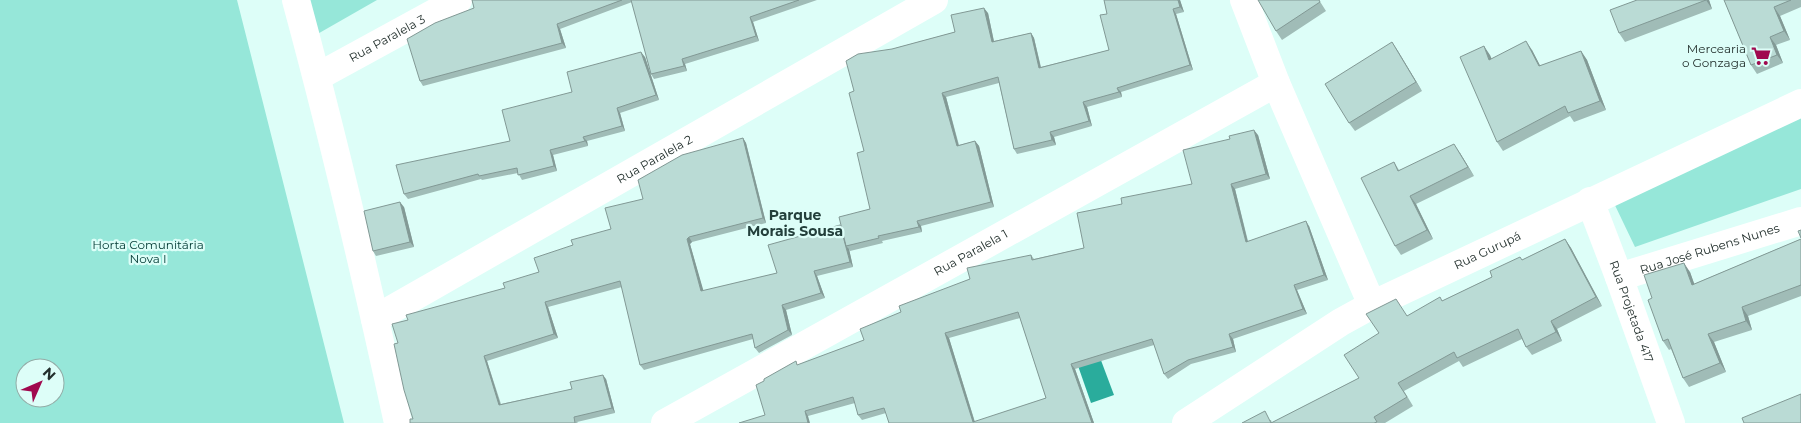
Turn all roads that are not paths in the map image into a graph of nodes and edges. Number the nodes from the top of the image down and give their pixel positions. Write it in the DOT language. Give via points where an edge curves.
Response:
graph roads {
  1 [pos="296,0"];
  2 [pos="458,0"];
  3 [pos="934,0"];
  4 [pos="1244,0"];
  5 [pos="317,76"];
  6 [pos="1276,83"];
  7 [pos="1801,102"];
  8 [pos="1590,201"];
  9 [pos="1801,222"];
  10 [pos="1619,277"];
  11 [pos="1372,304"];
  12 [pos="376,319"];
  13 [pos="1202,418"];
  14 [pos="398,423"];
  15 [pos="665,423"];
  16 [pos="1671,423"];
  1 -- 5 [label="street"];
  2 -- 5 [label="street, Rua Paralela 3"];
  3 -- 12 [label="street, Rua Paralela 2"];
  4 -- 6 [label="street"];
  5 -- 12 [label="street"];
  6 -- 11 [label="street"];
  6 -- 15 [label="street, Rua Paralela 1"];
  7 -- 8 [label="street, Rua Gurupá"];
  8 -- 10 [label="street, Rua Projetada 417"];
  8 -- 11 [label="street, Rua Gurupá"];
  9 -- 10 [label="street, Rua José Rubens Nunes"];
  10 -- 16 [label="street, Rua Projetada 417"];
  11 -- 13 [label="street, Rua Gurupá"];
  12 -- 14 [label="street"];
}
